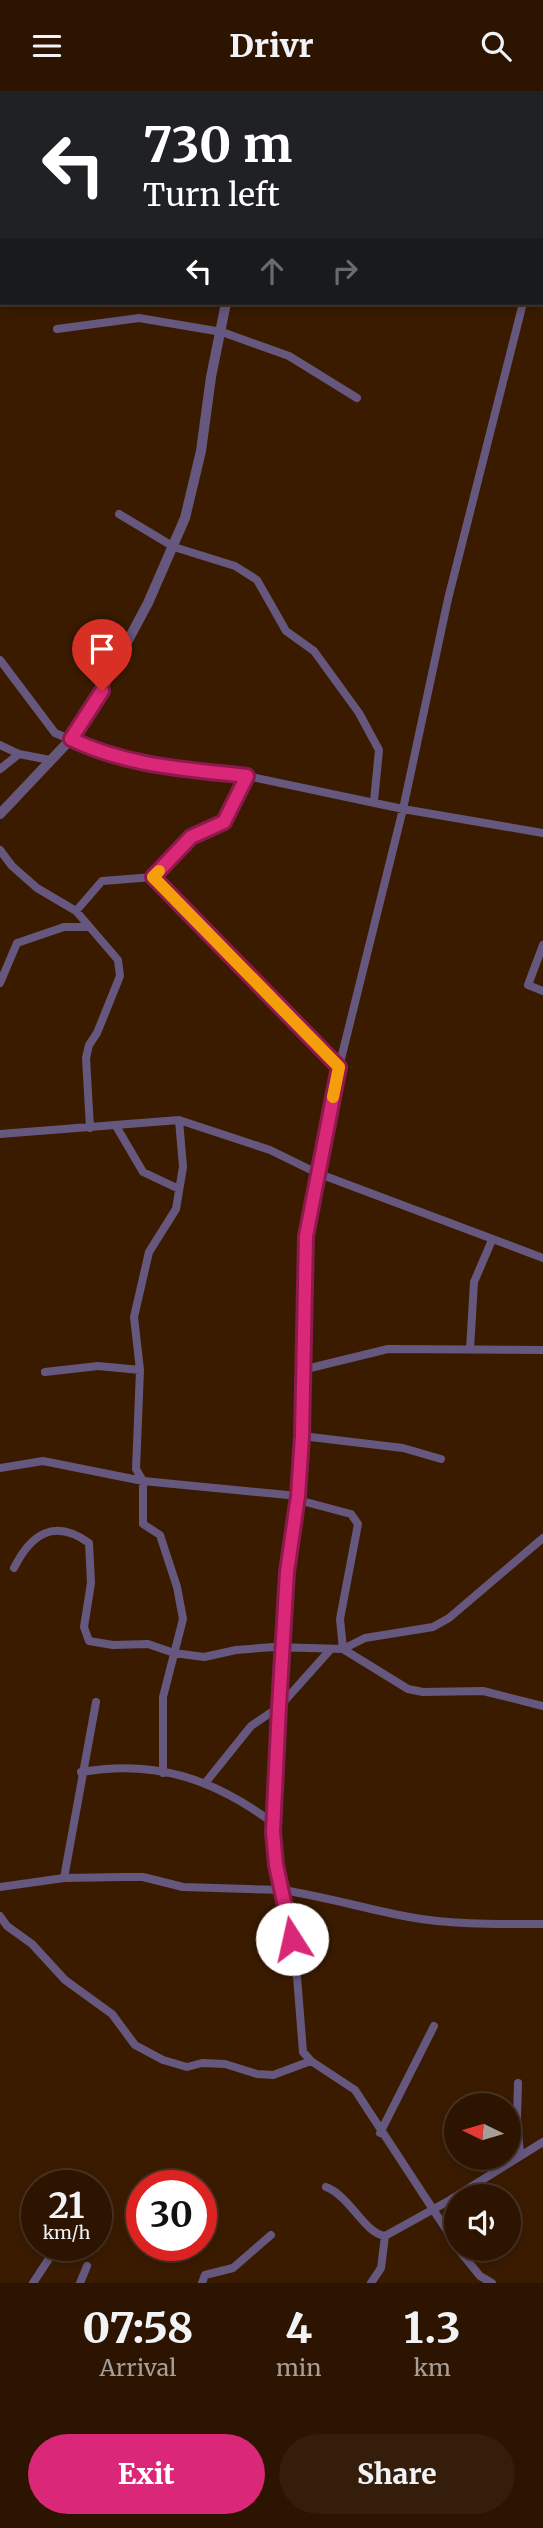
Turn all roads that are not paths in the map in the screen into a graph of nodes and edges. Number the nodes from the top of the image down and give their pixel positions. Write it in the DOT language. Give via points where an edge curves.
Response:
graph roads {
  1 [pos="226,305"];
  2 [pos="522,305"];
  3 [pos="57,329"];
  4 [pos="222,332"];
  5 [pos="357,398"];
  6 [pos="119,514"];
  7 [pos="174,547"];
  8 [pos="0,660"];
  9 [pos="71,739"];
  10 [pos="0,745"];
  11 [pos="19,754"];
  12 [pos="50,760"];
  13 [pos="0,769"];
  14 [pos="247,776"];
  15 [pos="374,801"];
  16 [pos="403,809"];
  17 [pos="0,814"];
  18 [pos="543,834"];
  19 [pos="0,850"];
  20 [pos="153,877"];
  21 [pos="76,911"];
  22 [pos="86,927"];
  23 [pos="543,945"];
  24 [pos="0,983"];
  25 [pos="543,991"];
  26 [pos="339,1067"];
  27 [pos="180,1120"];
  28 [pos="116,1126"];
  29 [pos="90,1128"];
  30 [pos="0,1134"];
  31 [pos="317,1173"];
  32 [pos="179,1188"];
  33 [pos="492,1240"];
  34 [pos="543,1258"];
  35 [pos="470,1349"];
  36 [pos="543,1350"];
  37 [pos="140,1370"];
  38 [pos="302,1370"];
  39 [pos="45,1372"];
  40 [pos="302,1436"];
  41 [pos="441,1459"];
  42 [pos="0,1468"];
  43 [pos="143,1481"];
  44 [pos="298,1498"];
  45 [pos="542,1541"];
  46 [pos="15,1568"];
  47 [pos="284,1648"];
  48 [pos="343,1649"];
  49 [pos="330,1650"];
  50 [pos="174,1653"];
  51 [pos="96,1702"];
  52 [pos="543,1706"];
  53 [pos="279,1707"];
  54 [pos="81,1772"];
  55 [pos="163,1773"];
  56 [pos="206,1781"];
  57 [pos="273,1823"];
  58 [pos="64,1878"];
  59 [pos="0,1887"];
  60 [pos="283,1890"];
  61 [pos="0,1916"];
  62 [pos="543,1923"];
  63 [pos="434,2026"];
  64 [pos="311,2061"];
  65 [pos="518,2083"];
  66 [pos="518,2093"];
  67 [pos="380,2133"];
  68 [pos="543,2142"];
  69 [pos="522,2154"];
  70 [pos="498,2170"];
  71 [pos="326,2187"];
  72 [pos="432,2209"];
  73 [pos="444,2227"];
  74 [pos="271,2235"];
  75 [pos="385,2236"];
  76 [pos="47,2261"];
  77 [pos="469,2261"];
  78 [pos="87,2266"];
  79 [pos="33,2283"];
  80 [pos="80,2283"];
  81 [pos="202,2283"];
  82 [pos="371,2283"];
  83 [pos="492,2283"];
  1 -- 4 [label="street"];
  2 -- 16 [label="street" via="448,599"];
  3 -- 4 [label="street" via="139,318"];
  4 -- 5 [label="street" via="289,356"];
  4 -- 7 [label="street" via="201,451"];
  6 -- 7 [label="street"];
  7 -- 9 [label="street" via="126,647"];
  7 -- 15 [label="street" via="235,566 257,580 286,631 314,651 359,713 379,751"];
  8 -- 9 [label="street" via="55,733"];
  9 -- 12 [label="street"];
  9 -- 14 [label="street" via="144,764"];
  10 -- 11 [label="street"];
  11 -- 12 [label="street"];
  11 -- 13 [label="street"];
  12 -- 17 [label="street"];
  14 -- 15 [label="street"];
  14 -- 20 [label="street" via="224,822 191,837"];
  15 -- 16 [label="street"];
  16 -- 18 [label="street"];
  16 -- 26 [label="street"];
  19 -- 21 [label="street" via="37,888"];
  20 -- 21 [label="street" via="102,881"];
  20 -- 26 [label="street"];
  21 -- 22 [label="street"];
  22 -- 24 [label="street" via="64,927 17,943"];
  22 -- 29 [label="street" via="118,960 120,976 86,1058"];
  23 -- 25 [label="street" via="528,985"];
  26 -- 31 [label="street"];
  27 -- 28 [label="street"];
  27 -- 31 [label="street" via="270,1150"];
  27 -- 32 [label="street" via="183,1167"];
  28 -- 29 [label="street"];
  28 -- 32 [label="street" via="143,1172"];
  29 -- 30 [label="street"];
  31 -- 33 [label="street"];
  31 -- 38 [label="street" via="306,1236"];
  32 -- 37 [label="street" via="176,1209 149,1252 134,1317"];
  33 -- 34 [label="street"];
  33 -- 35 [label="street" via="474,1282"];
  35 -- 36 [label="street"];
  35 -- 38 [label="street" via="388,1349"];
  37 -- 39 [label="street" via="98,1366"];
  37 -- 43 [label="street" via="135,1448 136,1469"];
  38 -- 40 [label="street"];
  40 -- 41 [label="street" via="402,1448"];
  40 -- 44 [label="street"];
  42 -- 43 [label="street" via="43,1461"];
  43 -- 44 [label="street"];
  43 -- 50 [label="street" via="143,1524 160,1535 183,1619"];
  44 -- 47 [label="street" via="287,1572"];
  44 -- 48 [label="street" via="351,1514 358,1524 340,1619"];
  45 -- 48 [label="street" via="433,1627 365,1638"];
  46 -- 50 [label="street" via="28,1543 42,1534 62,1531 80,1536 89,1543 91,1564 84,1627 89,1640 148,1644"];
  47 -- 49 [label="street"];
  47 -- 50 [label="street" via="204,1657"];
  47 -- 53 [label="street"];
  48 -- 49 [label="street"];
  48 -- 52 [label="street" via="408,1689 482,1691"];
  49 -- 53 [label="street"];
  50 -- 55 [label="street" via="163,1697"];
  51 -- 54 [label="street"];
  53 -- 56 [label="street" via="251,1726"];
  53 -- 57 [label="street"];
  54 -- 55 [label="street" via="121,1768"];
  54 -- 58 [label="street"];
  55 -- 56 [label="street"];
  56 -- 57 [label="street"];
  57 -- 60 [label="street"];
  58 -- 59 [label="street"];
  58 -- 60 [label="street" via="143,1877 183,1887"];
  60 -- 62 [label="street" via="411,1917"];
  60 -- 64 [label="street" via="296,1964 299,2035"];
  61 -- 64 [label="street" via="65,1980 112,2014 135,2045 163,2060 187,2067 225,2064 265,2075 284,2073"];
  63 -- 67 [label="street"];
  64 -- 67 [label="street" via="355,2090"];
  65 -- 66 [label="street"];
  67 -- 72 [label="street"];
  68 -- 69 [label="street"];
  70 -- 72 [label="street"];
  71 -- 75 [label="street" via="339,2192 375,2233"];
  72 -- 73 [label="street"];
  72 -- 75 [label="street"];
  74 -- 81 [label="street" via="233,2268 205,2275"];
  75 -- 82 [label="street" via="381,2268"];
  76 -- 79 [label="street"];
  77 -- 83 [label="street"];
  78 -- 80 [label="street"];
}
